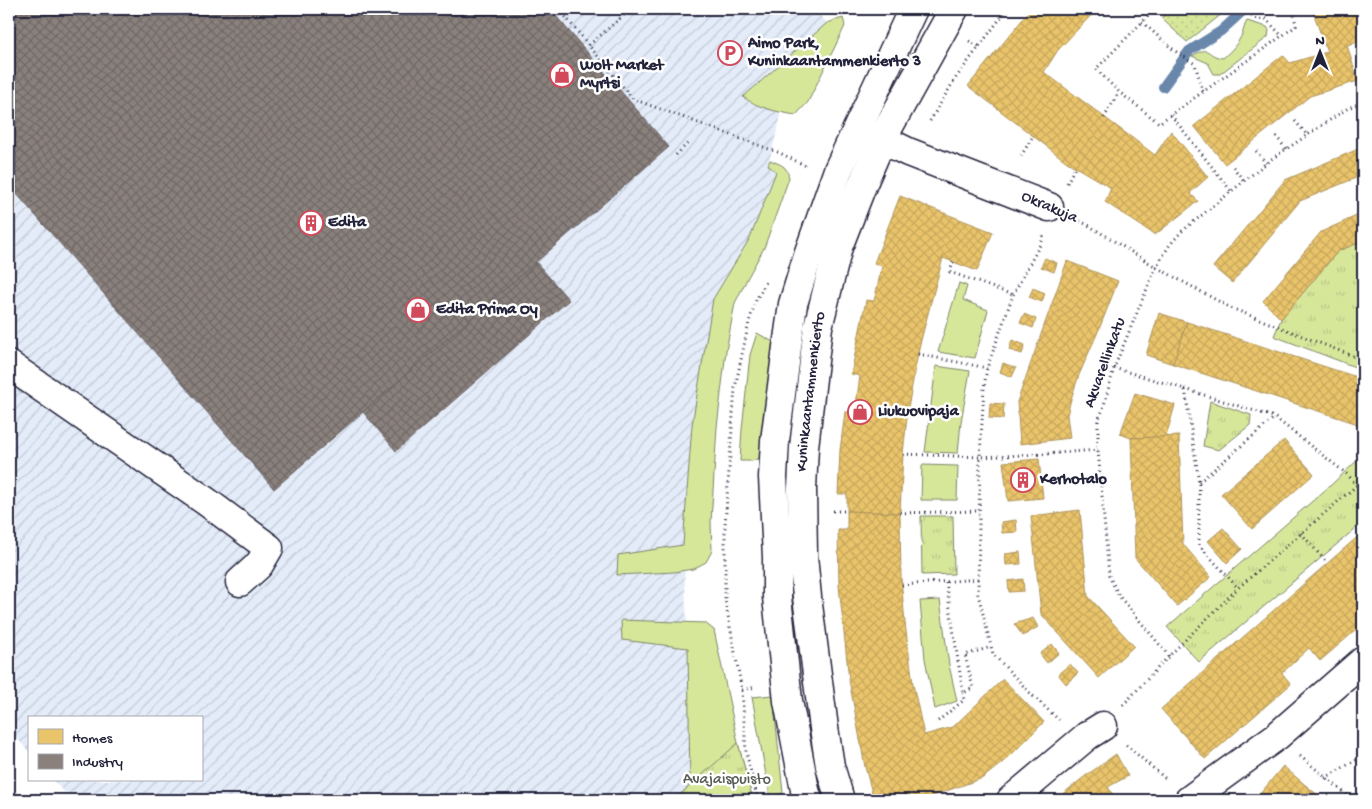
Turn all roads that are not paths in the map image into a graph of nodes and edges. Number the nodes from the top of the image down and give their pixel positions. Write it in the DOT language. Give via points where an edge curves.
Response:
graph roads {
  1 [pos="913,9"];
  2 [pos="954,9"];
  3 [pos="857,127"];
  4 [pos="882,139"];
  5 [pos="1056,198"];
  6 [pos="9,365"];
  7 [pos="240,582"];
  8 [pos="1363,661"];
  9 [pos="1093,733"];
  10 [pos="808,800"];
  11 [pos="840,800"];
  12 [pos="1013,800"];
  13 [pos="1190,800"];
  1 -- 3 [label="street, Kuninkaantammenkierto"];
  2 -- 4 [label="street, Kuninkaantammenkierto"];
  3 -- 4 [label="street, Okrakuja"];
  3 -- 10 [label="street, Kuninkaantammenkierto" via="831,189 794,304 775,441 777,597 788,701"];
  4 -- 5 [label="street, Okrakuja" via="908,152"];
  4 -- 11 [label="street, Kuninkaantammenkierto" via="838,247 818,327 804,447 803,556 807,597 830,766"];
  6 -- 7 [label="street" via="269,548 259,565"];
  8 -- 13 [label="street" via="1277,736"];
  9 -- 12 [label="street"];
}
